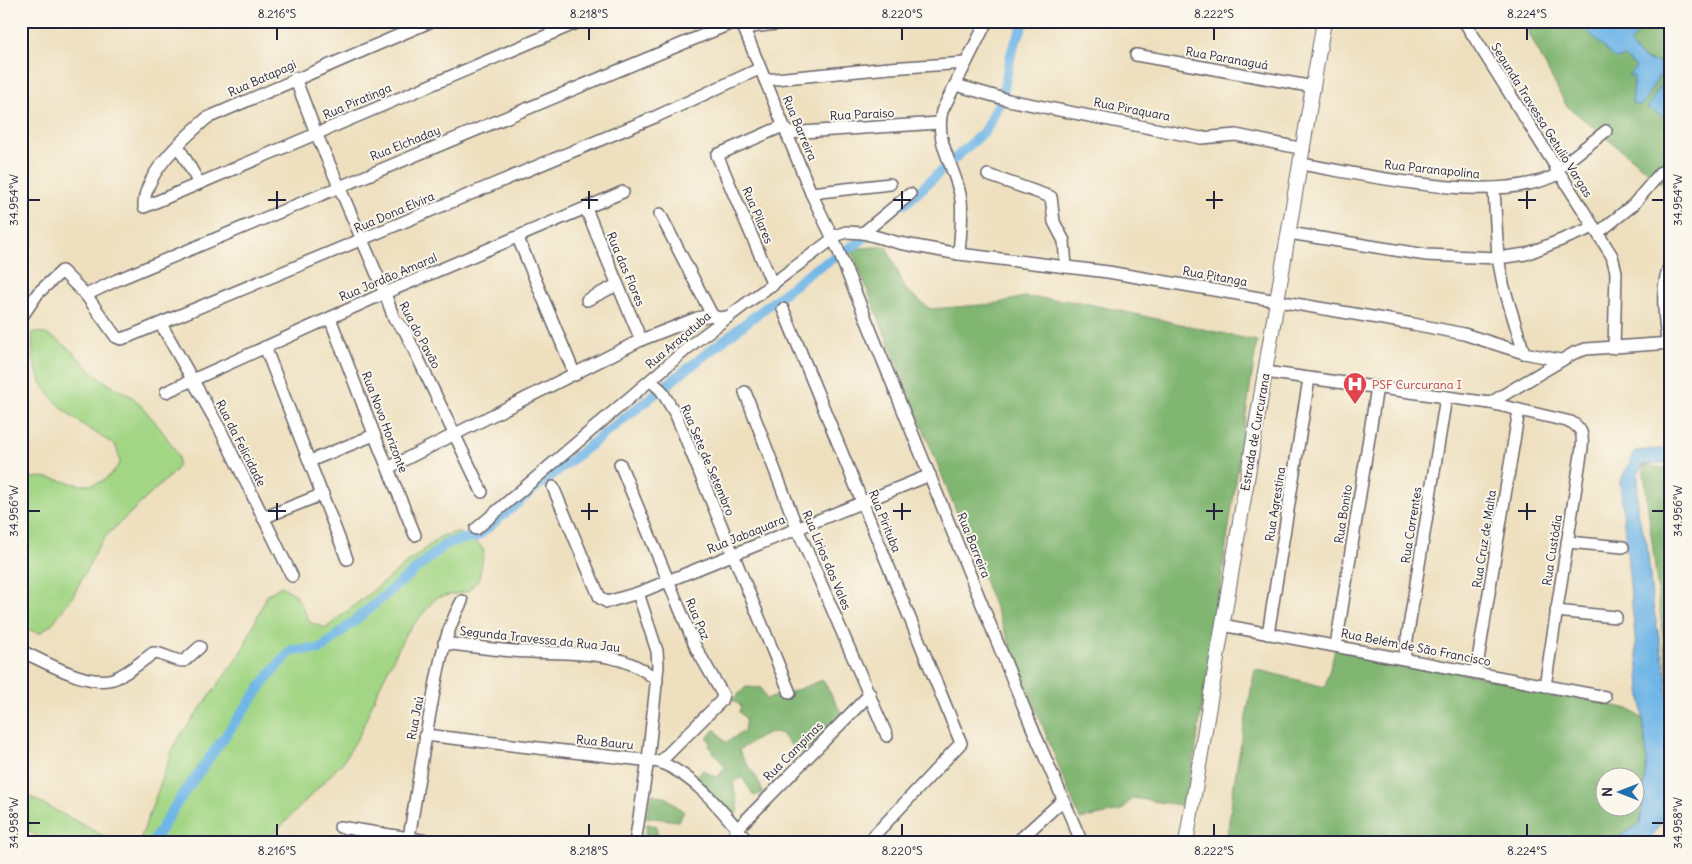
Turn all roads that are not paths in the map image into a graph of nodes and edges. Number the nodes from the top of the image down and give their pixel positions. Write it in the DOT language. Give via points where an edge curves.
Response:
graph roads {
  1 [pos="432,21"];
  2 [pos="581,21"];
  3 [pos="800,21"];
  4 [pos="987,21"];
  5 [pos="1324,21"];
  6 [pos="1464,21"];
  7 [pos="740,24"];
  8 [pos="1136,55"];
  9 [pos="966,63"];
  10 [pos="759,69"];
  11 [pos="295,78"];
  12 [pos="765,80"];
  13 [pos="956,85"];
  14 [pos="1314,87"];
  15 [pos="939,124"];
  16 [pos="785,129"];
  17 [pos="1606,131"];
  18 [pos="316,133"];
  19 [pos="178,146"];
  20 [pos="1304,150"];
  21 [pos="1301,164"];
  22 [pos="1558,172"];
  23 [pos="1661,172"];
  24 [pos="988,175"];
  25 [pos="199,183"];
  26 [pos="890,184"];
  27 [pos="338,186"];
  28 [pos="1494,189"];
  29 [pos="623,192"];
  30 [pos="811,193"];
  31 [pos="910,194"];
  32 [pos="144,207"];
  33 [pos="586,209"];
  34 [pos="660,214"];
  35 [pos="1596,230"];
  36 [pos="863,233"];
  37 [pos="1289,233"];
  38 [pos="518,238"];
  39 [pos="363,240"];
  40 [pos="835,242"];
  41 [pos="959,254"];
  42 [pos="1498,258"];
  43 [pos="1671,262"];
  44 [pos="1066,267"];
  45 [pos="617,285"];
  46 [pos="773,285"];
  47 [pos="385,293"];
  48 [pos="86,295"];
  49 [pos="587,300"];
  50 [pos="1278,300"];
  51 [pos="783,309"];
  52 [pos="712,315"];
  53 [pos="729,316"];
  54 [pos="21,318"];
  55 [pos="330,318"];
  56 [pos="161,324"];
  57 [pos="641,340"];
  58 [pos="1669,343"];
  59 [pos="265,347"];
  60 [pos="1614,348"];
  61 [pos="1524,353"];
  62 [pos="1560,360"];
  63 [pos="1265,372"];
  64 [pos="575,375"];
  65 [pos="1309,379"];
  66 [pos="192,380"];
  67 [pos="651,381"];
  68 [pos="1377,387"];
  69 [pos="166,392"];
  70 [pos="745,392"];
  71 [pos="1446,397"];
  72 [pos="1490,403"];
  73 [pos="1519,410"];
  74 [pos="374,435"];
  75 [pos="454,435"];
  76 [pos="310,461"];
  77 [pos="620,464"];
  78 [pos="388,468"];
  79 [pos="930,475"];
  80 [pos="553,487"];
  81 [pos="482,492"];
  82 [pos="323,494"];
  83 [pos="862,500"];
  84 [pos="263,518"];
  85 [pos="797,528"];
  86 [pos="476,529"];
  87 [pos="415,535"];
  88 [pos="1567,542"];
  89 [pos="1623,547"];
  90 [pos="733,554"];
  91 [pos="347,559"];
  92 [pos="292,576"];
  93 [pos="667,581"];
  94 [pos="638,593"];
  95 [pos="462,601"];
  96 [pos="1556,611"];
  97 [pos="1616,618"];
  98 [pos="1222,625"];
  99 [pos="1268,634"];
  100 [pos="444,642"];
  101 [pos="1336,646"];
  102 [pos="200,647"];
  103 [pos="21,651"];
  104 [pos="1404,658"];
  105 [pos="1476,672"];
  106 [pos="657,681"];
  107 [pos="1545,686"];
  108 [pos="790,693"];
  109 [pos="870,694"];
  110 [pos="1605,698"];
  111 [pos="425,736"];
  112 [pos="887,736"];
  113 [pos="648,760"];
  114 [pos="660,762"];
  115 [pos="1064,800"];
  116 [pos="340,827"];
  117 [pos="737,829"];
  118 [pos="408,841"];
  119 [pos="440,843"];
  120 [pos="635,843"];
  121 [pos="731,843"];
  122 [pos="749,843"];
  123 [pos="867,843"];
  124 [pos="1016,843"];
  125 [pos="1082,843"];
  126 [pos="1186,843"];
  1 -- 11 [label="street, Rua Batapagi"];
  2 -- 18 [label="street, Rua Piratinga"];
  3 -- 7 [label="street, Rua Elchaday"];
  4 -- 9 [label="street"];
  5 -- 14 [label="main road, Estrada de Curcurana"];
  6 -- 22 [label="street, Segunda Travessa Getulio Vargas"];
  7 -- 10 [label="street, Rua Barreira"];
  7 -- 27 [label="street, Rua Elchaday"];
  8 -- 14 [label="street, Rua Paranaguá"];
  9 -- 12 [label="street"];
  9 -- 13 [label="street"];
  10 -- 12 [label="street, Rua Barreira"];
  10 -- 39 [label="street, Rua Dona Elvira" via="655,117"];
  11 -- 18 [label="street, Rua do Pavão"];
  11 -- 19 [label="street, Rua Batapagi" via="207,118"];
  12 -- 16 [label="street, Rua Barreira"];
  13 -- 15 [label="street"];
  13 -- 20 [label="street, Rua Piraquara" via="1008,100 1201,138 1236,135"];
  14 -- 20 [label="main road, Estrada de Curcurana"];
  15 -- 16 [label="street, Rua Paraiso"];
  15 -- 41 [label="street" via="946,160 961,200"];
  16 -- 30 [label="street, Rua Barreira"];
  16 -- 46 [label="street, Rua Pilares" via="717,155"];
  17 -- 22 [label="street, Rua Paranapolina"];
  18 -- 25 [label="street, Rua Piratinga"];
  18 -- 27 [label="street, Rua do Pavão"];
  19 -- 25 [label="street"];
  19 -- 32 [label="street, Rua Batapagi" via="148,182"];
  20 -- 21 [label="main road, Estrada de Curcurana"];
  21 -- 28 [label="street, Rua Paranapolina" via="1414,183"];
  21 -- 37 [label="main road, Estrada de Curcurana"];
  22 -- 28 [label="street, Rua Paranapolina" via="1525,186"];
  22 -- 35 [label="street, Segunda Travessa Getulio Vargas"];
  23 -- 35 [label="street" via="1633,205"];
  24 -- 44 [label="street" via="1051,197 1054,222 1064,241"];
  25 -- 32 [label="street, Rua Piratinga"];
  26 -- 30 [label="street"];
  27 -- 39 [label="street, Rua do Pavão"];
  27 -- 48 [label="street, Rua Elchaday"];
  28 -- 42 [label="street"];
  29 -- 33 [label="street, Rua Jordão Amaral"];
  30 -- 40 [label="street, Rua Barreira"];
  31 -- 36 [label="street"];
  33 -- 38 [label="street, Rua Jordão Amaral"];
  33 -- 45 [label="street, Rua das Flores"];
  34 -- 52 [label="street"];
  35 -- 42 [label="street" via="1526,254"];
  35 -- 60 [label="street, Segunda Travessa Getulio Vargas" via="1615,264"];
  36 -- 40 [label="street, Rua Araçatuba" via="846,232"];
  36 -- 41 [label="street, Rua Pitanga"];
  37 -- 42 [label="street" via="1426,255"];
  37 -- 50 [label="main road, Estrada de Curcurana"];
  38 -- 47 [label="street, Rua Jordão Amaral"];
  38 -- 64 [label="street"];
  39 -- 47 [label="street, Rua do Pavão"];
  39 -- 56 [label="street, Rua Dona Elvira"];
  40 -- 46 [label="street, Rua Araçatuba"];
  40 -- 79 [label="street, Rua Barreira"];
  41 -- 44 [label="street, Rua Pitanga"];
  42 -- 61 [label="street"];
  43 -- 58 [label="street" via="1664,288"];
  44 -- 50 [label="street, Rua Pitanga"];
  45 -- 49 [label="street"];
  45 -- 57 [label="street, Rua das Flores"];
  46 -- 53 [label="street, Rua Araçatuba"];
  47 -- 55 [label="street, Rua Jordão Amaral"];
  47 -- 75 [label="street, Rua do Pavão" via="392,314 405,331"];
  48 -- 54 [label="street, Rua Dona Elvira" via="62,271 38,293"];
  48 -- 56 [label="street, Rua Dona Elvira" via="116,337 121,339"];
  50 -- 61 [label="street, Rua Pitanga" via="1456,333"];
  50 -- 63 [label="main road, Estrada de Curcurana"];
  51 -- 83 [label="street, Rua Pirituba"];
  52 -- 53 [label="street" via="718,318"];
  52 -- 57 [label="street"];
  53 -- 67 [label="street, Rua Araçatuba" via="696,340"];
  55 -- 59 [label="street, Rua Jordão Amaral"];
  55 -- 74 [label="street, Rua Novo Horizonte"];
  56 -- 66 [label="street, Rua da Felicidade"];
  57 -- 64 [label="street"];
  58 -- 60 [label="street"];
  59 -- 66 [label="street, Rua Jordão Amaral"];
  59 -- 76 [label="street"];
  60 -- 62 [label="street" via="1586,349"];
  61 -- 62 [label="street, Rua Pitanga"];
  62 -- 72 [label="street"];
  63 -- 65 [label="street"];
  63 -- 98 [label="main road, Estrada de Curcurana"];
  64 -- 75 [label="street"];
  65 -- 68 [label="street"];
  65 -- 99 [label="street, Rua Agrestina"];
  66 -- 69 [label="street, Rua Jordão Amaral"];
  66 -- 84 [label="street, Rua da Felicidade" via="219,427"];
  67 -- 86 [label="street, Rua Araçatuba"];
  67 -- 90 [label="street, Rua Sete de Setembro" via="661,390 676,415"];
  68 -- 71 [label="street"];
  68 -- 101 [label="street, Rua Bonito"];
  70 -- 85 [label="street, Rua Lírios dos Vales"];
  71 -- 72 [label="street"];
  71 -- 104 [label="street, Rua Correntes"];
  72 -- 73 [label="street"];
  73 -- 88 [label="street, Rua Custódia" via="1571,422 1580,428 1583,437"];
  73 -- 105 [label="street, Rua Cruz de Malta"];
  74 -- 76 [label="street"];
  74 -- 78 [label="street, Rua Novo Horizonte"];
  75 -- 78 [label="street"];
  75 -- 81 [label="street, Rua do Pavão"];
  76 -- 82 [label="street"];
  77 -- 93 [label="street, Rua Paz"];
  78 -- 87 [label="street, Rua Novo Horizonte"];
  79 -- 83 [label="street, Rua Jabaquara"];
  79 -- 115 [label="street, Rua Barreira"];
  80 -- 94 [label="street, Rua Jabaquara" via="600,598 613,602"];
  82 -- 84 [label="street"];
  82 -- 91 [label="street"];
  83 -- 85 [label="street, Rua Jabaquara"];
  83 -- 123 [label="street, Rua Pirituba" via="961,743"];
  84 -- 92 [label="street, Rua da Felicidade"];
  85 -- 90 [label="street, Rua Jabaquara"];
  85 -- 109 [label="street, Rua Lírios dos Vales"];
  88 -- 89 [label="street"];
  88 -- 96 [label="street, Rua Custódia"];
  90 -- 93 [label="street, Rua Jabaquara"];
  90 -- 108 [label="street, Rua Sete de Setembro"];
  93 -- 94 [label="street, Rua Jabaquara"];
  93 -- 114 [label="street, Rua Paz" via="702,663 720,688 723,698"];
  94 -- 106 [label="street" via="657,651"];
  95 -- 100 [label="street, Rua Jaú"];
  96 -- 97 [label="street"];
  96 -- 107 [label="street, Rua Custódia"];
  98 -- 99 [label="street, Rua Belém de São Francisco"];
  98 -- 126 [label="main road, Estrada de Curcurana"];
  99 -- 101 [label="street, Rua Belém de São Francisco"];
  100 -- 106 [label="street, Segunda Travessa da Rua Jau" via="609,658 638,666"];
  100 -- 111 [label="street, Rua Jaú"];
  101 -- 104 [label="street, Rua Belém de São Francisco"];
  102 -- 103 [label="street" via="184,661 153,653 120,675 104,680 81,677"];
  104 -- 105 [label="street, Rua Belém de São Francisco"];
  105 -- 107 [label="street, Rua Belém de São Francisco"];
  106 -- 113 [label="street"];
  107 -- 110 [label="street, Rua Belém de São Francisco"];
  109 -- 112 [label="street, Rua Lírios dos Vales"];
  109 -- 117 [label="street, Rua Campinas"];
  111 -- 113 [label="street, Rua Bauru"];
  111 -- 118 [label="street, Rua Jaú"];
  113 -- 114 [label="street, Rua Bauru"];
  113 -- 120 [label="street"];
  114 -- 117 [label="street, Rua Bauru" via="691,779"];
  115 -- 124 [label="street"];
  115 -- 125 [label="street, Rua Barreira"];
  116 -- 118 [label="street"];
  117 -- 121 [label="street"];
  117 -- 122 [label="street, Rua Bauru"];
  118 -- 119 [label="street"];
}
